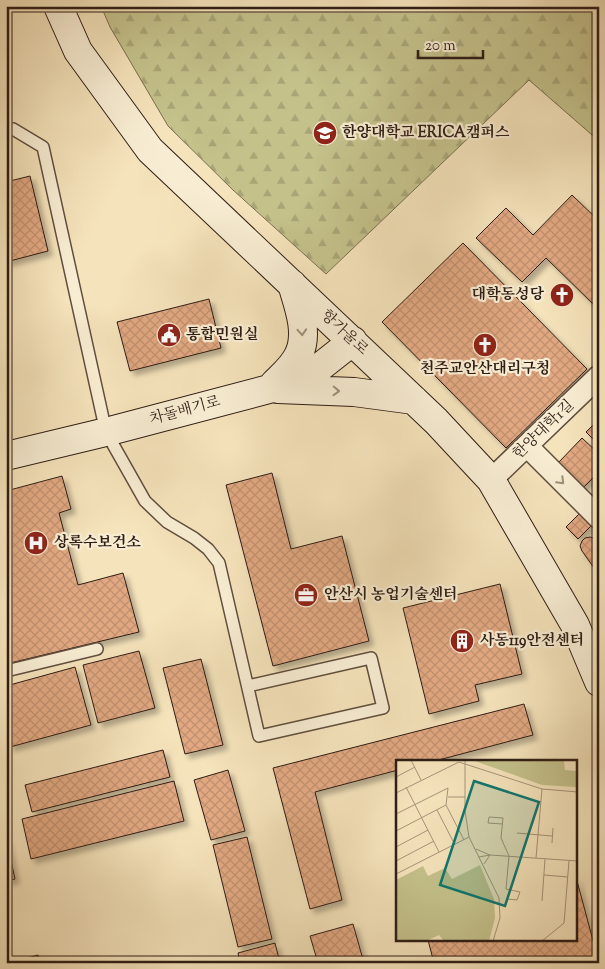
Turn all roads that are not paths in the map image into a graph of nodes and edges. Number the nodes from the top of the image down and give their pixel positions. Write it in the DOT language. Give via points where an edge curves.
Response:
graph roads {
  1 [pos="58,6"];
  2 [pos="6,131"];
  3 [pos="292,284"];
  4 [pos="352,341"];
  5 [pos="598,379"];
  6 [pos="269,389"];
  7 [pos="414,400"];
  8 [pos="106,432"];
  9 [pos="526,446"];
  10 [pos="6,456"];
  11 [pos="491,480"];
  12 [pos="599,518"];
  13 [pos="97,649"];
  14 [pos="6,671"];
  15 [pos="599,682"];
  16 [pos="248,686"];
  1 -- 3 [label="main road, 항가울로" via="78,51 150,150"];
  2 -- 8 [label="lane" via="13,129 43,147"];
  3 -- 4 [label="main road, 항가울로"];
  3 -- 6 [label="main road, one-way" via="303,336 299,354"];
  4 -- 6 [label="main road, 차돌배기로" via="320,368"];
  4 -- 7 [label="main road, 항가울로"];
  5 -- 9 [label="street, 한양대학1길"];
  6 -- 7 [label="main road, one-way" via="354,392"];
  6 -- 8 [label="main road, 차돌배기로"];
  7 -- 11 [label="main road, 항가울로"];
  8 -- 10 [label="main road, 차돌배기로"];
  8 -- 16 [label="lane" via="145,502 166,522 208,549 219,563"];
  9 -- 11 [label="street, 한양대학1길"];
  9 -- 12 [label="street, one-way"];
  11 -- 15 [label="main road, 항가울로" via="575,625"];
  13 -- 14 [label="lane"];
  16 -- 16 [label="lane" via="371,658 383,708 259,736"];
}
